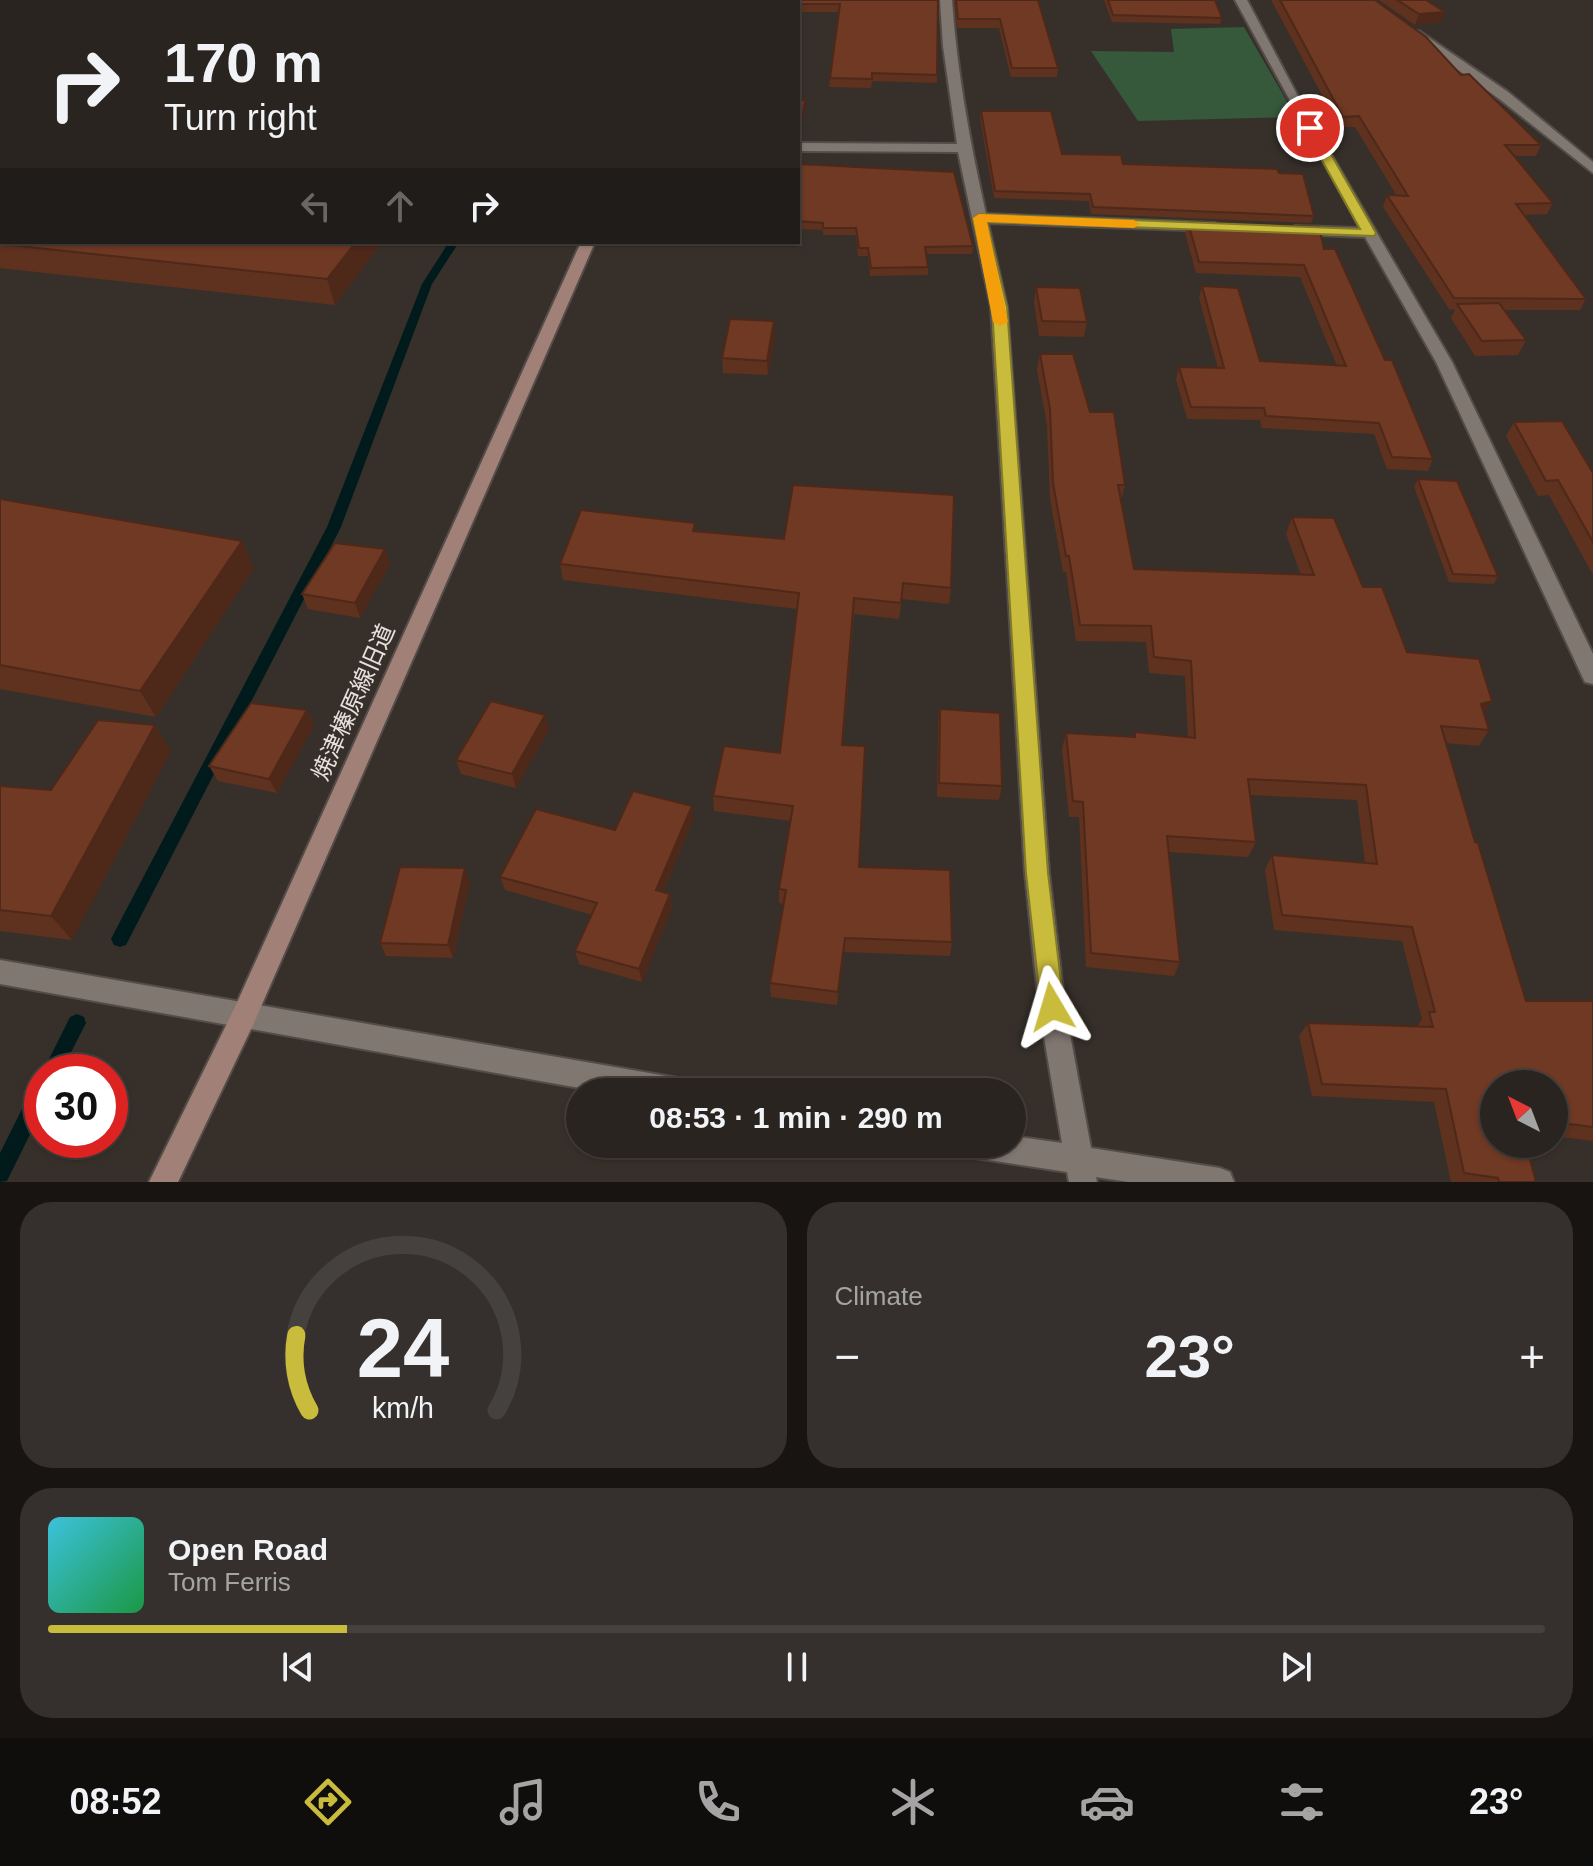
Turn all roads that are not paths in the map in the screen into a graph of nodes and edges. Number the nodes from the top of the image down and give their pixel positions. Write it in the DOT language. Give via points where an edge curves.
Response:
graph roads {
  1 [pos="946,0"];
  2 [pos="1241,0"];
  3 [pos="1404,26"];
  4 [pos="800,147"];
  5 [pos="964,148"];
  6 [pos="1593,169"];
  7 [pos="979,218"];
  8 [pos="1229,228"];
  9 [pos="1276,229"];
  10 [pos="1369,233"];
  11 [pos="587,244"];
  12 [pos="1593,676"];
  13 [pos="0,972"];
  14 [pos="244,1016"];
  15 [pos="598,1078"];
  16 [pos="1026,1157"];
  17 [pos="1081,1172"];
  18 [pos="163,1182"];
  19 [pos="1220,1182"];
  1 -- 5 [label="street"];
  2 -- 10 [label="street"];
  3 -- 6 [label="street" via="1503,95"];
  4 -- 5 [label="street"];
  5 -- 7 [label="street"];
  7 -- 8 [label="street"];
  7 -- 17 [label="street" via="999,307 1037,873 1052,1007"];
  9 -- 10 [label="street"];
  10 -- 12 [label="street" via="1444,362"];
  11 -- 14 [label="street, 焼津榛原線旧道"];
  13 -- 14 [label="street"];
  14 -- 15 [label="street"];
  14 -- 18 [label="street, 焼津榛原線旧道"];
  16 -- 17 [label="street"];
  17 -- 19 [label="street"];
}
